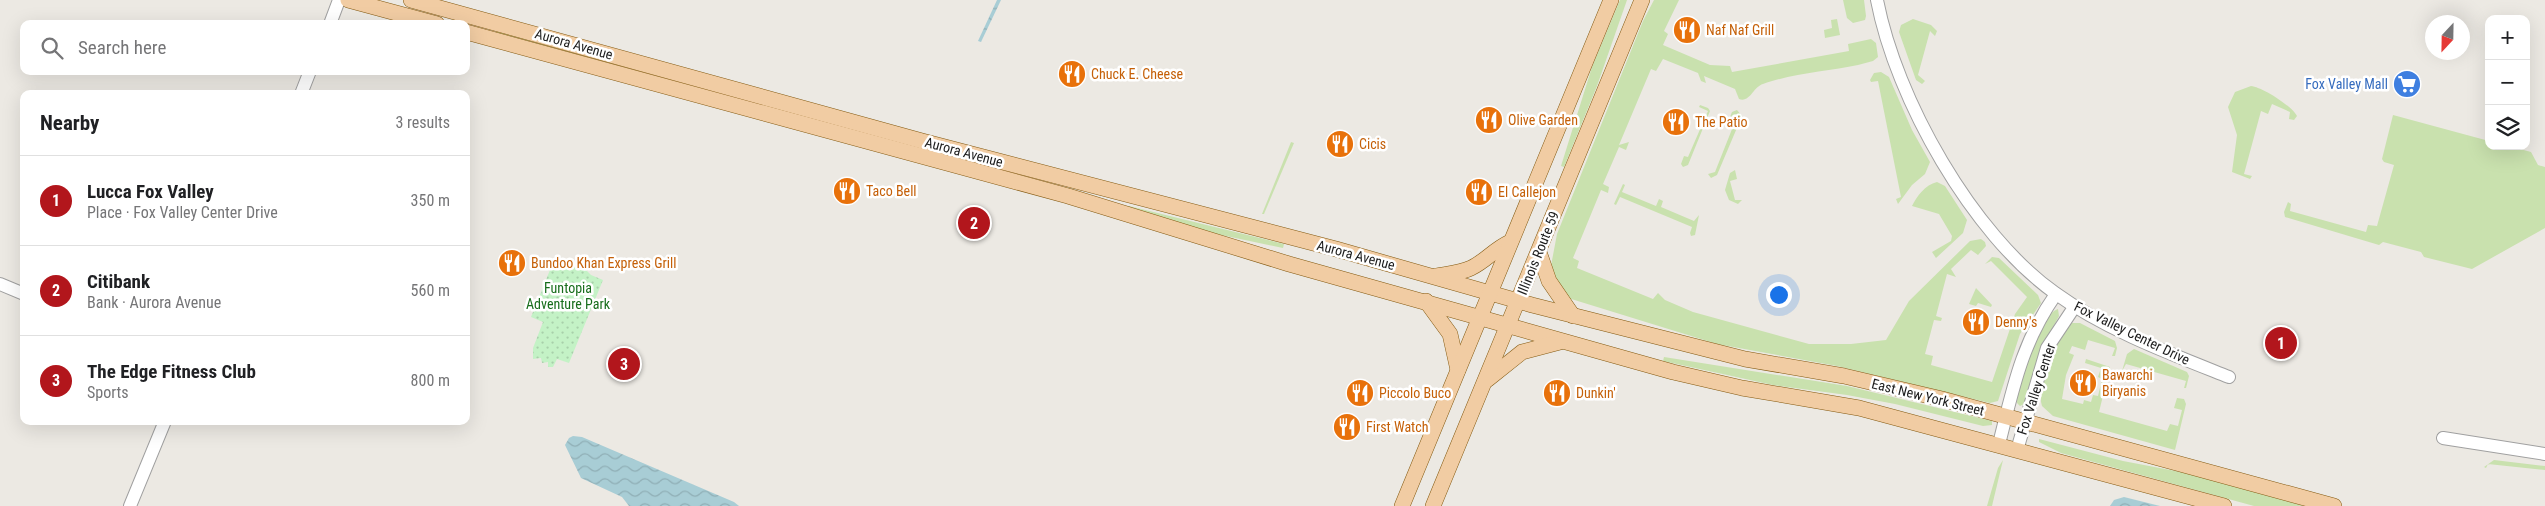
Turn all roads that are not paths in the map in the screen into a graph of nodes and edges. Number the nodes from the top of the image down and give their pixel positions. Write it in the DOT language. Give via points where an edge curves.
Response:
graph roads {
  1 [pos="340,0"];
  2 [pos="348,0"];
  3 [pos="410,0"];
  4 [pos="1610,0"];
  5 [pos="1642,0"];
  6 [pos="1877,0"];
  7 [pos="332,20"];
  8 [pos="422,20"];
  9 [pos="470,33"];
  10 [pos="308,75"];
  11 [pos="303,90"];
  12 [pos="1510,242"];
  13 [pos="1539,252"];
  14 [pos="1435,277"];
  15 [pos="0,284"];
  16 [pos="20,292"];
  17 [pos="1490,292"];
  18 [pos="2056,294"];
  19 [pos="1519,301"];
  20 [pos="1426,302"];
  21 [pos="2075,306"];
  22 [pos="1573,316"];
  23 [pos="1480,318"];
  24 [pos="1508,326"];
  25 [pos="1562,342"];
  26 [pos="1458,370"];
  27 [pos="2229,377"];
  28 [pos="1485,381"];
  29 [pos="2006,416"];
  30 [pos="2025,422"];
  31 [pos="163,425"];
  32 [pos="2443,438"];
  33 [pos="1999,444"];
  34 [pos="2017,450"];
  35 [pos="2545,454"];
  36 [pos="130,506"];
  37 [pos="1402,506"];
  38 [pos="1433,506"];
  39 [pos="2224,506"];
  40 [pos="2334,506"];
  1 -- 7 [label="street"];
  2 -- 8 [label="main road"];
  3 -- 14 [label="main road, Aurora Avenue" via="922,141"];
  4 -- 12 [label="main road"];
  5 -- 13 [label="main road, Illinois Route 59"];
  6 -- 18 [label="street, Fox Valley Center Drive" via="1882,26 1908,91 1948,169 2001,243"];
  9 -- 20 [label="main road, Aurora Avenue" via="1068,196"];
  10 -- 11 [label="street"];
  12 -- 14 [label="main road" via="1469,269"];
  12 -- 17 [label="main road"];
  13 -- 19 [label="main road, Illinois Route 59"];
  13 -- 22 [label="main road" via="1548,281"];
  14 -- 17 [label="main road, Aurora Avenue"];
  15 -- 16 [label="street"];
  17 -- 19 [label="main road, Aurora Avenue"];
  17 -- 23 [label="main road"];
  18 -- 21 [label="street, Fox Valley Center Drive"];
  18 -- 29 [label="street, Fox Valley Center" via="2023,353"];
  19 -- 22 [label="main road, East New York Street"];
  19 -- 24 [label="main road, Illinois Route 59"];
  20 -- 23 [label="main road, Aurora Avenue"];
  20 -- 26 [label="main road" via="1450,334"];
  21 -- 27 [label="street, Fox Valley Center Drive" via="2138,338"];
  21 -- 30 [label="street, Fox Valley Center" via="2048,348"];
  22 -- 29 [label="main road, East New York Street" via="1717,352 1895,387"];
  23 -- 24 [label="main road, Aurora Avenue"];
  23 -- 26 [label="main road"];
  24 -- 25 [label="main road, East New York Street"];
  24 -- 28 [label="main road, Illinois Route 59"];
  25 -- 28 [label="main road" via="1522,352"];
  25 -- 33 [label="main road, East New York Street" via="1710,381 1859,408"];
  26 -- 37 [label="main road"];
  28 -- 38 [label="main road, Illinois Route 59"];
  29 -- 30 [label="main road, East New York Street"];
  29 -- 33 [label="street, Fox Valley Center"];
  30 -- 34 [label="street, Fox Valley Center"];
  30 -- 40 [label="main road, East New York Street"];
  31 -- 36 [label="street"];
  32 -- 35 [label="street"];
  33 -- 34 [label="main road, East New York Street"];
  34 -- 39 [label="main road, East New York Street"];
}
